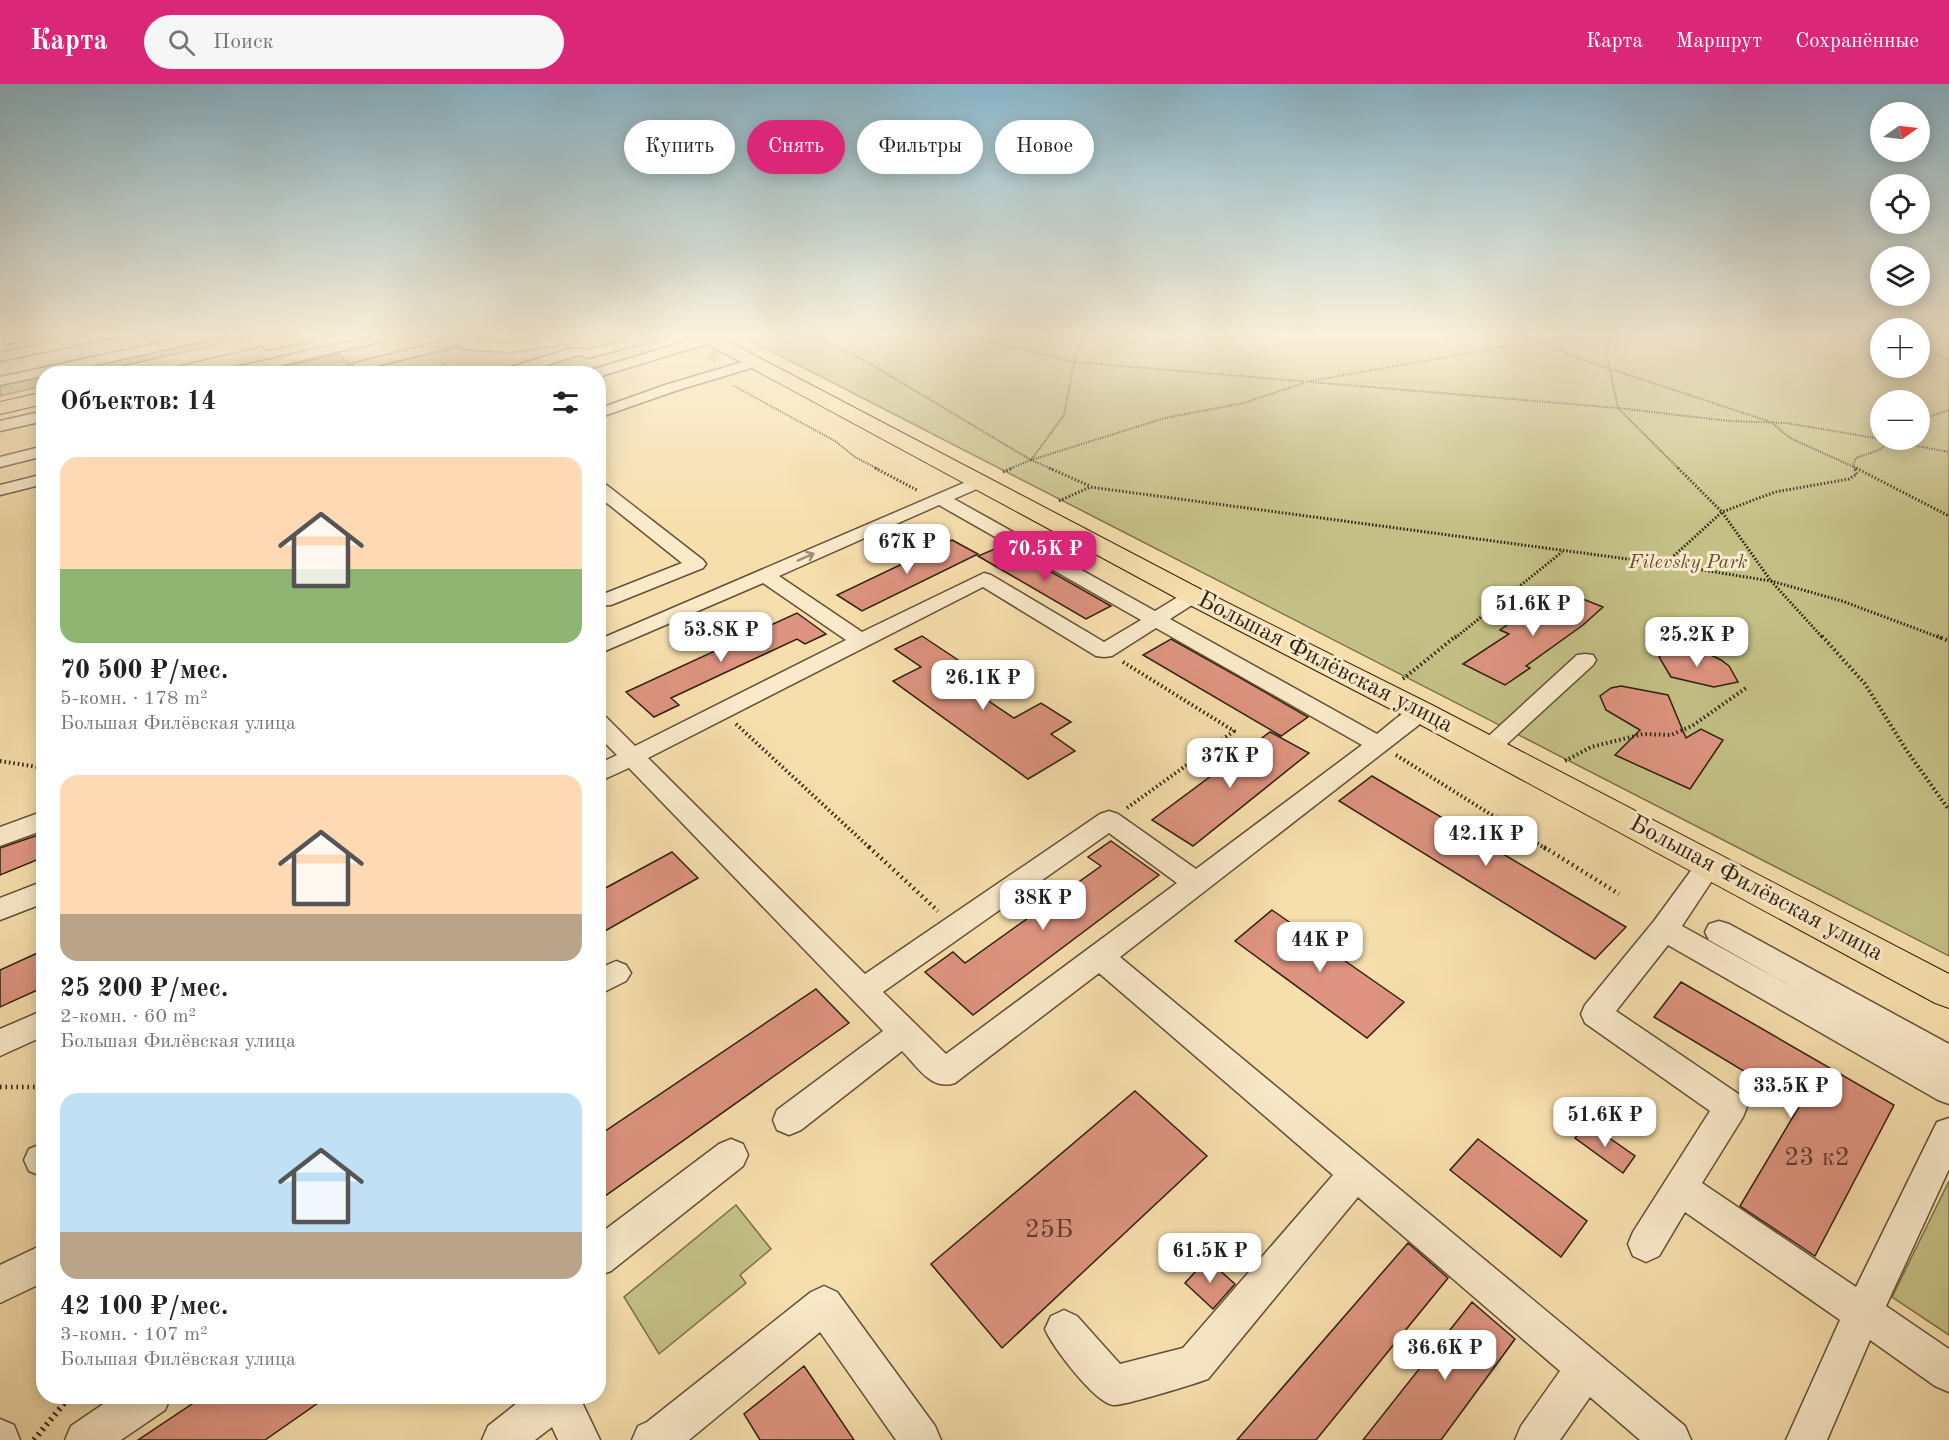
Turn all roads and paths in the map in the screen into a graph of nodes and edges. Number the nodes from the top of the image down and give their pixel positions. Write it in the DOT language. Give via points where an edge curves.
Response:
graph roads {
  1 [pos="647,397"];
  2 [pos="756,397"];
  3 [pos="820,397"];
  4 [pos="926,397"];
  5 [pos="1067,397"];
  6 [pos="1261,397"];
  7 [pos="1489,397"];
  8 [pos="1616,397"];
  9 [pos="1698,397"];
  10 [pos="36,400"];
  11 [pos="0,408"];
  12 [pos="1618,408"];
  13 [pos="1949,410"];
  14 [pos="606,411"];
  15 [pos="1930,417"];
  16 [pos="36,418"];
  17 [pos="1771,422"];
  18 [pos="0,426"];
  19 [pos="1870,437"];
  20 [pos="1930,448"];
  21 [pos="1879,450"];
  22 [pos="1949,452"];
  23 [pos="36,453"];
  24 [pos="1031,460"];
  25 [pos="0,462"];
  26 [pos="1854,468"];
  27 [pos="988,477"];
  28 [pos="36,481"];
  29 [pos="1090,487"];
  30 [pos="0,490"];
  31 [pos="606,493"];
  32 [pos="939,498"];
  33 [pos="1059,501"];
  34 [pos="1722,512"];
  35 [pos="1949,516"];
  36 [pos="1562,552"];
  37 [pos="1665,564"];
  38 [pos="764,575"];
  39 [pos="1771,581"];
  40 [pos="1193,596"];
  41 [pos="606,602"];
  42 [pos="1156,620"];
  43 [pos="861,641"];
  44 [pos="1949,641"];
  45 [pos="606,644"];
  46 [pos="1104,651"];
  47 [pos="1585,660"];
  48 [pos="1397,683"];
  49 [pos="1746,688"];
  50 [pos="723,712"];
  51 [pos="1421,712"];
  52 [pos="606,730"];
  53 [pos="1378,744"];
  54 [pos="1489,748"];
  55 [pos="1569,757"];
  56 [pos="632,758"];
  57 [pos="0,760"];
  58 [pos="36,767"];
  59 [pos="606,770"];
  60 [pos="1949,810"];
  61 [pos="1109,820"];
  62 [pos="36,823"];
  63 [pos="0,837"];
  64 [pos="1710,864"];
  65 [pos="1196,883"];
  66 [pos="36,894"];
  67 [pos="1619,894"];
  68 [pos="0,909"];
  69 [pos="955,927"];
  70 [pos="1664,929"];
  71 [pos="1719,932"];
  72 [pos="1100,957"];
  73 [pos="864,990"];
  74 [pos="1949,992"];
  75 [pos="36,1026"];
  76 [pos="905,1031"];
  77 [pos="0,1043"];
  78 [pos="1949,1060"];
  79 [pos="0,1087"];
  80 [pos="36,1087"];
  81 [pos="1949,1090"];
  82 [pos="789,1120"];
  83 [pos="1949,1133"];
  84 [pos="731,1155"];
  85 [pos="1356,1173"];
  86 [pos="1680,1188"];
  87 [pos="1646,1244"];
  88 [pos="606,1252"];
  89 [pos="36,1266"];
  90 [pos="0,1285"];
  91 [pos="1863,1313"];
  92 [pos="1064,1329"];
  93 [pos="1587,1368"];
  94 [pos="1949,1372"];
  95 [pos="63,1404"];
  96 [pos="139,1404"];
  97 [pos="548,1404"];
  98 [pos="561,1404"];
  99 [pos="657,1439"];
  100 [pos="34,1440"];
  101 [pos="84,1440"];
  102 [pos="502,1440"];
  103 [pos="580,1440"];
  104 [pos="921,1440"];
  105 [pos="1536,1440"];
  106 [pos="1671,1440"];
  107 [pos="1806,1440"];
  1 -- 14 [label="street"];
  2 -- 32 [label="path" via="835,441 855,457"];
  3 -- 27 [label="main road, Большая Филёвская улица"];
  4 -- 24 [label="path"];
  5 -- 24 [label="path" via="1064,415"];
  6 -- 24 [label="path" via="1165,418"];
  7 -- 12 [label="path"];
  8 -- 12 [label="path"];
  9 -- 17 [label="path"];
  10 -- 11 [label="main road"];
  12 -- 17 [label="path"];
  12 -- 34 [label="path"];
  13 -- 15 [label="path"];
  16 -- 18 [label="street"];
  17 -- 19 [label="path"];
  17 -- 26 [label="path" via="1790,438"];
  20 -- 22 [label="path"];
  21 -- 26 [label="path" via="1856,458"];
  23 -- 25 [label="street"];
  24 -- 27 [label="path"];
  24 -- 29 [label="path"];
  26 -- 34 [label="path" via="1857,474 1849,479 1774,492"];
  26 -- 35 [label="path"];
  27 -- 32 [label="street"];
  27 -- 40 [label="main road, Большая Филёвская улица"];
  28 -- 30 [label="street"];
  29 -- 33 [label="path"];
  29 -- 36 [label="path"];
  31 -- 41 [label="street" via="696,564"];
  38 -- 32 [label="street, one-way"];
  32 -- 42 [label="street"];
  34 -- 37 [label="path"];
  34 -- 39 [label="path"];
  36 -- 37 [label="path"];
  36 -- 48 [label="path"];
  37 -- 39 [label="path"];
  38 -- 43 [label="street"];
  38 -- 45 [label="street"];
  39 -- 44 [label="path" via="1842,601"];
  39 -- 60 [label="path" via="1865,684"];
  40 -- 42 [label="street"];
  40 -- 51 [label="main road, Большая Филёвская улица"];
  42 -- 46 [label="street"];
  42 -- 53 [label="street"];
  43 -- 46 [label="street" via="984,579"];
  43 -- 50 [label="street"];
  46 -- 61 [label="path" via="1234,731"];
  47 -- 54 [label="street"];
  49 -- 55 [label="path" via="1692,726 1671,735 1643,734 1591,747"];
  50 -- 56 [label="street"];
  50 -- 69 [label="path"];
  51 -- 53 [label="street"];
  51 -- 54 [label="main road, Большая Филёвская улица"];
  52 -- 56 [label="street"];
  53 -- 65 [label="street"];
  53 -- 67 [label="path"];
  54 -- 64 [label="main road, Большая Филёвская улица"];
  56 -- 59 [label="street"];
  56 -- 73 [label="street"];
  57 -- 58 [label="path"];
  61 -- 65 [label="street"];
  61 -- 69 [label="street"];
  62 -- 63 [label="street"];
  64 -- 70 [label="street"];
  64 -- 74 [label="main road, Большая Филёвская улица"];
  65 -- 72 [label="street"];
  66 -- 68 [label="street"];
  69 -- 73 [label="street"];
  70 -- 81 [label="street"];
  70 -- 86 [label="street" via="1596,1014 1731,1107"];
  71 -- 78 [label="street"];
  72 -- 76 [label="street" via="944,1073"];
  72 -- 85 [label="street"];
  73 -- 76 [label="street"];
  75 -- 77 [label="street"];
  76 -- 82 [label="street"];
  79 -- 80 [label="path"];
  83 -- 91 [label="street"];
  84 -- 88 [label="street"];
  85 -- 92 [label="street" via="1194,1365 1113,1385"];
  85 -- 93 [label="street"];
  86 -- 87 [label="street"];
  86 -- 91 [label="street"];
  89 -- 90 [label="street"];
  91 -- 94 [label="street"];
  91 -- 107 [label="street"];
  93 -- 105 [label="street"];
  93 -- 106 [label="street"];
  95 -- 100 [label="path"];
  96 -- 101 [label="street"];
  97 -- 102 [label="street"];
  98 -- 103 [label="street"];
  99 -- 104 [label="street" via="824,1305"];
}
